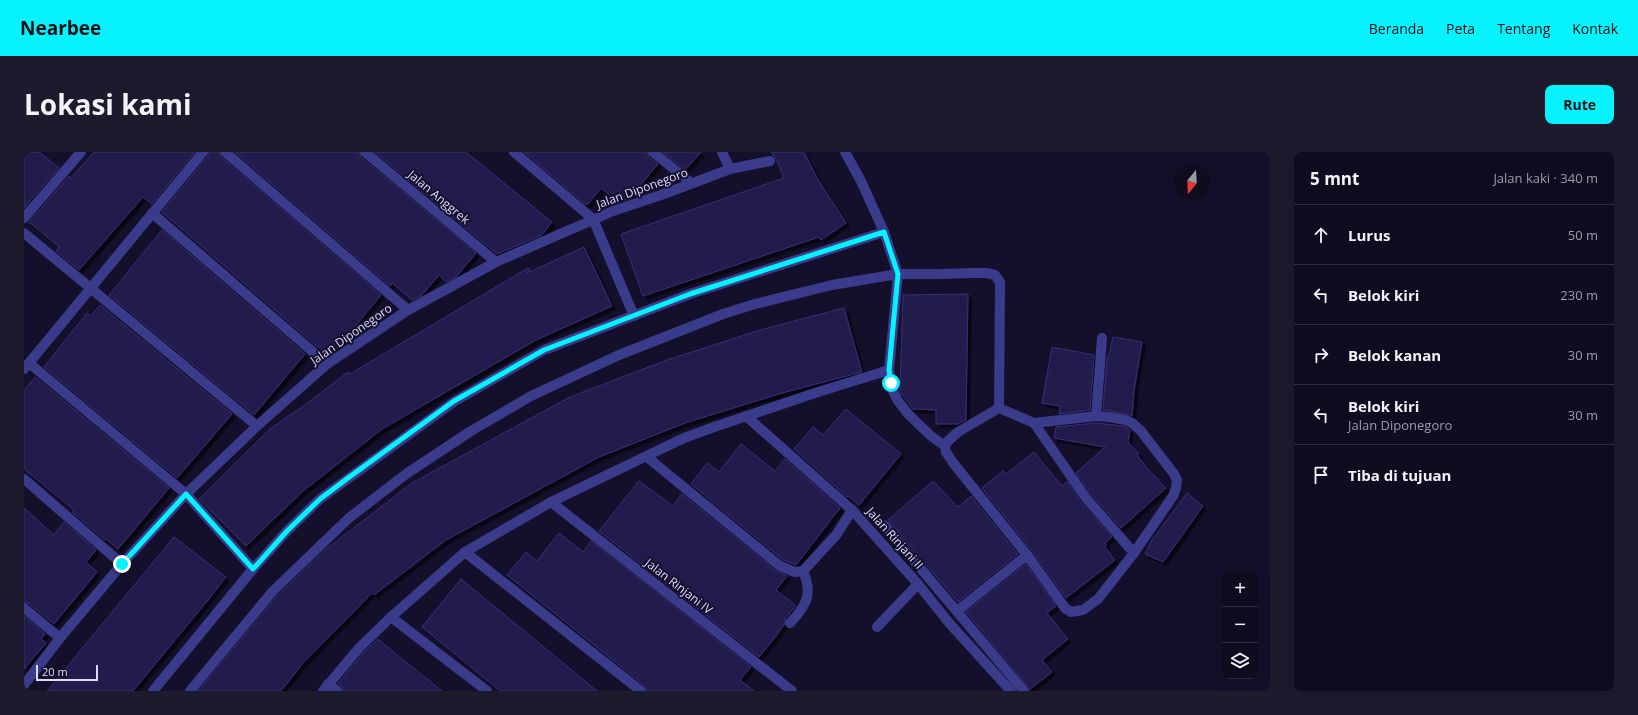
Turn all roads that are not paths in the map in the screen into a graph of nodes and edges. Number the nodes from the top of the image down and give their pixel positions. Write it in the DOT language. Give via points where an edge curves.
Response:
graph roads {
  1 [pos="203,152"];
  2 [pos="225,152"];
  3 [pos="365,152"];
  4 [pos="514,152"];
  5 [pos="653,152"];
  6 [pos="722,152"];
  7 [pos="845,152"];
  8 [pos="79,153"];
  9 [pos="770,161"];
  10 [pos="730,169"];
  11 [pos="691,183"];
  12 [pos="152,213"];
  13 [pos="24,218"];
  14 [pos="593,219"];
  15 [pos="884,232"];
  16 [pos="24,233"];
  17 [pos="496,262"];
  18 [pos="898,274"];
  19 [pos="90,288"];
  20 [pos="408,310"];
  21 [pos="634,316"];
  22 [pos="1102,338"];
  23 [pos="327,364"];
  24 [pos="27,366"];
  25 [pos="889,370"];
  26 [pos="999,408"];
  27 [pos="746,416"];
  28 [pos="1096,416"];
  29 [pos="1034,423"];
  30 [pos="257,426"];
  31 [pos="945,446"];
  32 [pos="646,457"];
  33 [pos="24,479"];
  34 [pos="186,494"];
  35 [pos="550,502"];
  36 [pos="852,510"];
  37 [pos="884,525"];
  38 [pos="466,552"];
  39 [pos="1134,553"];
  40 [pos="1027,555"];
  41 [pos="122,564"];
  42 [pos="253,569"];
  43 [pos="803,571"];
  44 [pos="918,584"];
  45 [pos="24,608"];
  46 [pos="957,611"];
  47 [pos="391,617"];
  48 [pos="790,623"];
  49 [pos="877,627"];
  50 [pos="60,638"];
  51 [pos="24,685"];
  52 [pos="326,688"];
  53 [pos="153,691"];
  54 [pos="190,691"];
  55 [pos="337,691"];
  56 [pos="487,691"];
  57 [pos="642,691"];
  58 [pos="792,691"];
  59 [pos="1011,691"];
  60 [pos="1024,691"];
  1 -- 12 [label="street"];
  2 -- 20 [label="street"];
  3 -- 17 [label="street, Jalan Anggrek"];
  4 -- 14 [label="street"];
  5 -- 11 [label="street"];
  6 -- 10 [label="street"];
  7 -- 15 [label="street"];
  8 -- 13 [label="street"];
  9 -- 10 [label="street, Jalan Diponegoro"];
  10 -- 11 [label="street, Jalan Diponegoro"];
  11 -- 14 [label="street, Jalan Diponegoro"];
  12 -- 19 [label="street"];
  12 -- 23 [label="street"];
  14 -- 17 [label="street, Jalan Diponegoro"];
  14 -- 21 [label="street"];
  15 -- 18 [label="street"];
  15 -- 21 [label="street" via="726,282"];
  16 -- 19 [label="street"];
  17 -- 20 [label="street, Jalan Diponegoro"];
  18 -- 25 [label="street"];
  18 -- 26 [label="street" via="995,275 1000,288"];
  18 -- 54 [label="street" via="832,285 723,314 619,355 531,396 471,431 406,474 349,518 273,592"];
  19 -- 24 [label="street"];
  19 -- 30 [label="street"];
  20 -- 23 [label="street, Jalan Diponegoro"];
  21 -- 42 [label="street" via="544,350 454,401 320,499"];
  22 -- 28 [label="street"];
  23 -- 30 [label="street, Jalan Diponegoro"];
  24 -- 34 [label="street"];
  25 -- 27 [label="street"];
  25 -- 31 [label="street" via="893,391 903,408"];
  26 -- 29 [label="street"];
  26 -- 31 [label="street" via="958,432"];
  27 -- 32 [label="street" via="684,438"];
  27 -- 36 [label="street, Jalan Rinjani II"];
  28 -- 29 [label="street"];
  28 -- 39 [label="street" via="1132,423 1169,466 1177,480 1173,496"];
  29 -- 39 [label="street" via="1086,498"];
  30 -- 34 [label="street, Jalan Diponegoro"];
  31 -- 40 [label="street" via="954,464"];
  32 -- 35 [label="street"];
  32 -- 43 [label="street" via="780,566 794,572"];
  33 -- 41 [label="street"];
  34 -- 41 [label="street, Jalan Diponegoro"];
  34 -- 42 [label="street"];
  35 -- 38 [label="street"];
  35 -- 58 [label="street, Jalan Rinjani IV"];
  36 -- 43 [label="street" via="837,534"];
  36 -- 44 [label="street, Jalan Rinjani II"];
  37 -- 46 [label="street"];
  38 -- 47 [label="street"];
  38 -- 57 [label="street"];
  39 -- 40 [label="street" via="1098,599 1084,610 1071,612 1058,599"];
  40 -- 46 [label="street"];
  41 -- 50 [label="street, Jalan Diponegoro"];
  42 -- 53 [label="street"];
  43 -- 48 [label="street" via="808,583 806,604"];
  44 -- 49 [label="street"];
  44 -- 59 [label="street, Jalan Rinjani II" via="950,624"];
  45 -- 50 [label="street"];
  46 -- 60 [label="street"];
  47 -- 52 [label="street" via="359,648"];
  47 -- 56 [label="street"];
  50 -- 51 [label="street, Jalan Diponegoro"];
  52 -- 55 [label="street"];
}
